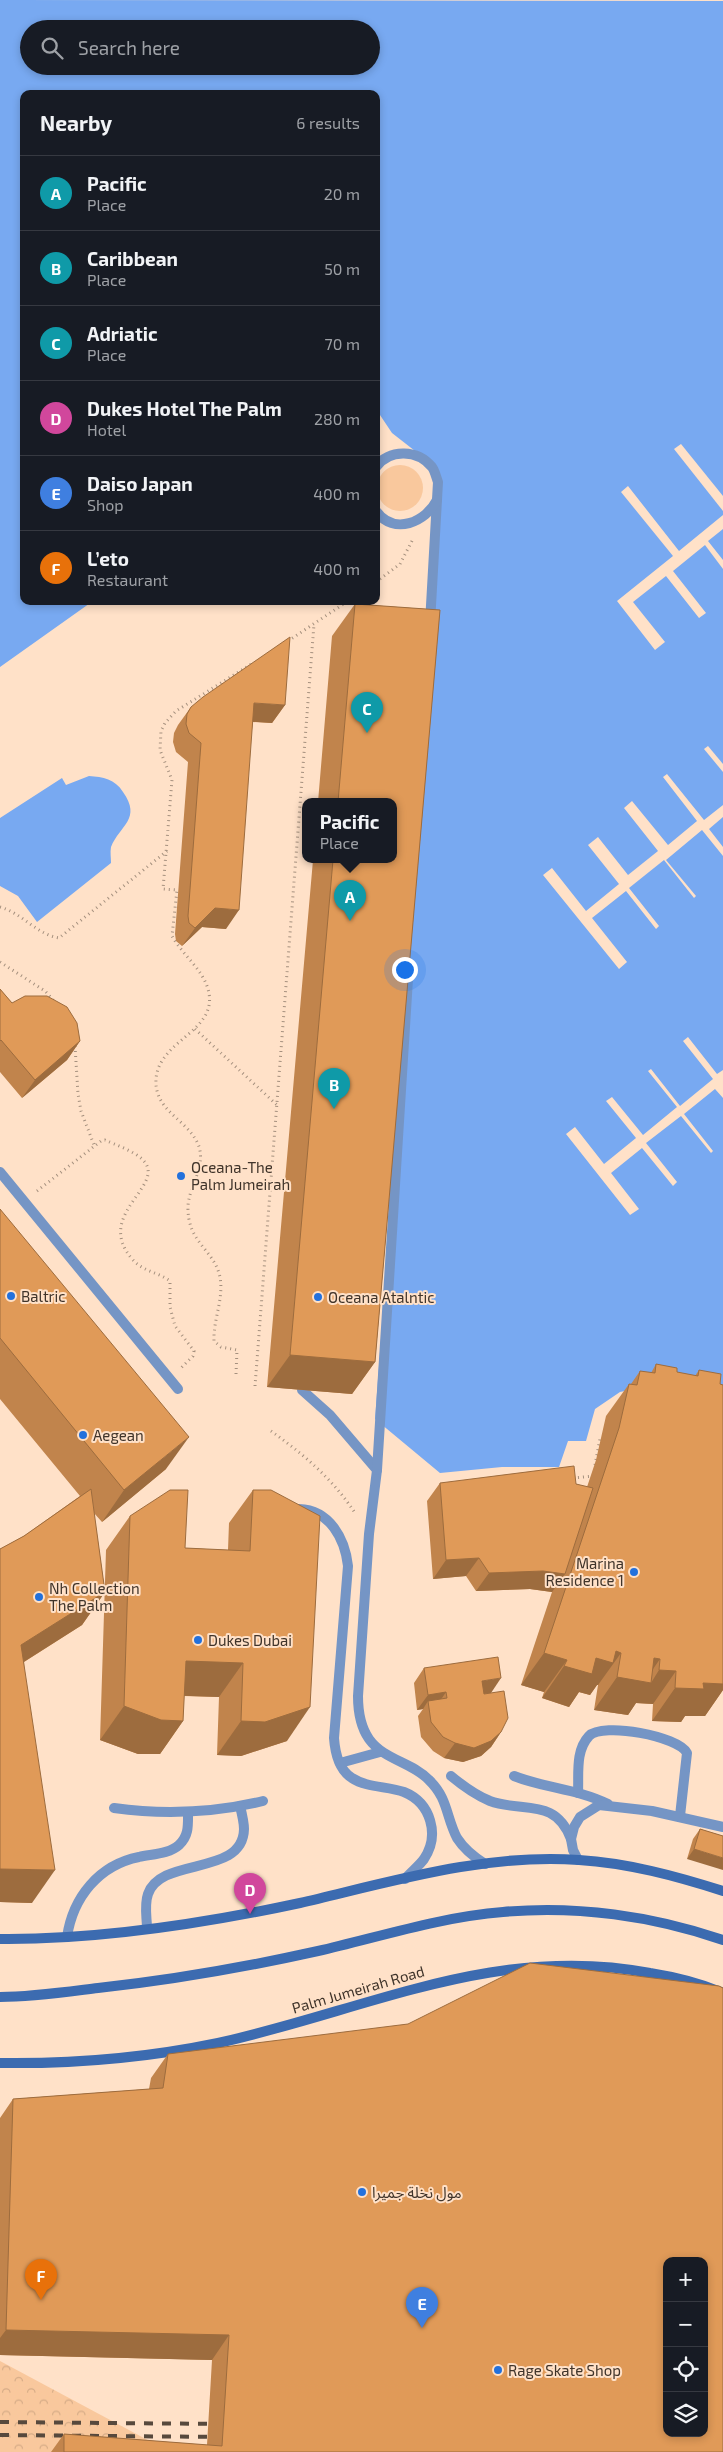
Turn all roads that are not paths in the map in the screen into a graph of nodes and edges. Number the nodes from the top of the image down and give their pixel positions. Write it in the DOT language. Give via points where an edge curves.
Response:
graph roads {
  1 [pos="380,462"];
  2 [pos="438,496"];
  3 [pos="380,514"];
  4 [pos="429,635"];
  5 [pos="409,963"];
  6 [pos="0,1172"];
  7 [pos="178,1389"];
  8 [pos="302,1390"];
  9 [pos="377,1470"];
  10 [pos="288,1508"];
  11 [pos="380,1752"];
  12 [pos="340,1763"];
  13 [pos="451,1776"];
  14 [pos="514,1776"];
  15 [pos="578,1793"];
  16 [pos="263,1801"];
  17 [pos="610,1805"];
  18 [pos="240,1806"];
  19 [pos="114,1808"];
  20 [pos="188,1812"];
  21 [pos="680,1816"];
  22 [pos="723,1827"];
  23 [pos="571,1839"];
  24 [pos="578,1860"];
  25 [pos="485,1864"];
  26 [pos="405,1878"];
  27 [pos="723,1890"];
  28 [pos="147,1929"];
  29 [pos="67,1936"];
  30 [pos="0,1939"];
  31 [pos="723,1940"];
  32 [pos="723,1993"];
  33 [pos="1,1997"];
  34 [pos="219,2043"];
  35 [pos="256,2046"];
  36 [pos="0,2063"];
  1 -- 2 [label="street" via="393,455 408,453 422,458 433,468"];
  2 -- 3 [label="street" via="432,510 421,520 406,524 392,522"];
  2 -- 4 [label="street"];
  5 -- 9 [label="street"];
  6 -- 7 [label="street"];
  8 -- 9 [label="street" via="330,1415"];
  9 -- 11 [label="street" via="369,1534 358,1711 362,1727"];
  10 -- 12 [label="street" via="319,1514 341,1536 346,1550 348,1566 334,1738"];
  11 -- 12 [label="street"];
  11 -- 25 [label="street" via="408,1764 429,1779 444,1799 457,1837 474,1857"];
  12 -- 26 [label="street" via="352,1778 403,1792 425,1808 433,1834 430,1848"];
  13 -- 23 [label="street" via="491,1801 550,1812 560,1818"];
  14 -- 15 [label="street"];
  15 -- 17 [label="street"];
  15 -- 21 [label="street" via="580,1754 592,1734 608,1730 669,1740 684,1747 687,1753"];
  16 -- 18 [label="street"];
  17 -- 21 [label="street"];
  17 -- 23 [label="street" via="599,1805 580,1817"];
  18 -- 20 [label="street"];
  18 -- 28 [label="street" via="244,1829 239,1845 216,1861 171,1873 154,1884 146,1904"];
  19 -- 20 [label="street"];
  20 -- 29 [label="street" via="188,1830 174,1849 128,1859 114,1865 91,1883 74,1906"];
  21 -- 22 [label="street"];
  23 -- 24 [label="street"];
  24 -- 25 [label="main road"];
  24 -- 27 [label="main road" via="654,1871"];
  25 -- 26 [label="main road"];
  26 -- 28 [label="main road" via="248,1914"];
  28 -- 29 [label="main road"];
  29 -- 30 [label="main road"];
  31 -- 33 [label="main road" via="665,1923 625,1916 577,1911 505,1912 465,1916 316,1951 188,1976"];
  32 -- 34 [label="main road, Palm Jumeirah Road" via="675,1977 629,1968 540,1965 451,1978"];
  34 -- 35 [label="street"];
  34 -- 36 [label="main road, Palm Jumeirah Road" via="128,2058"];
}
